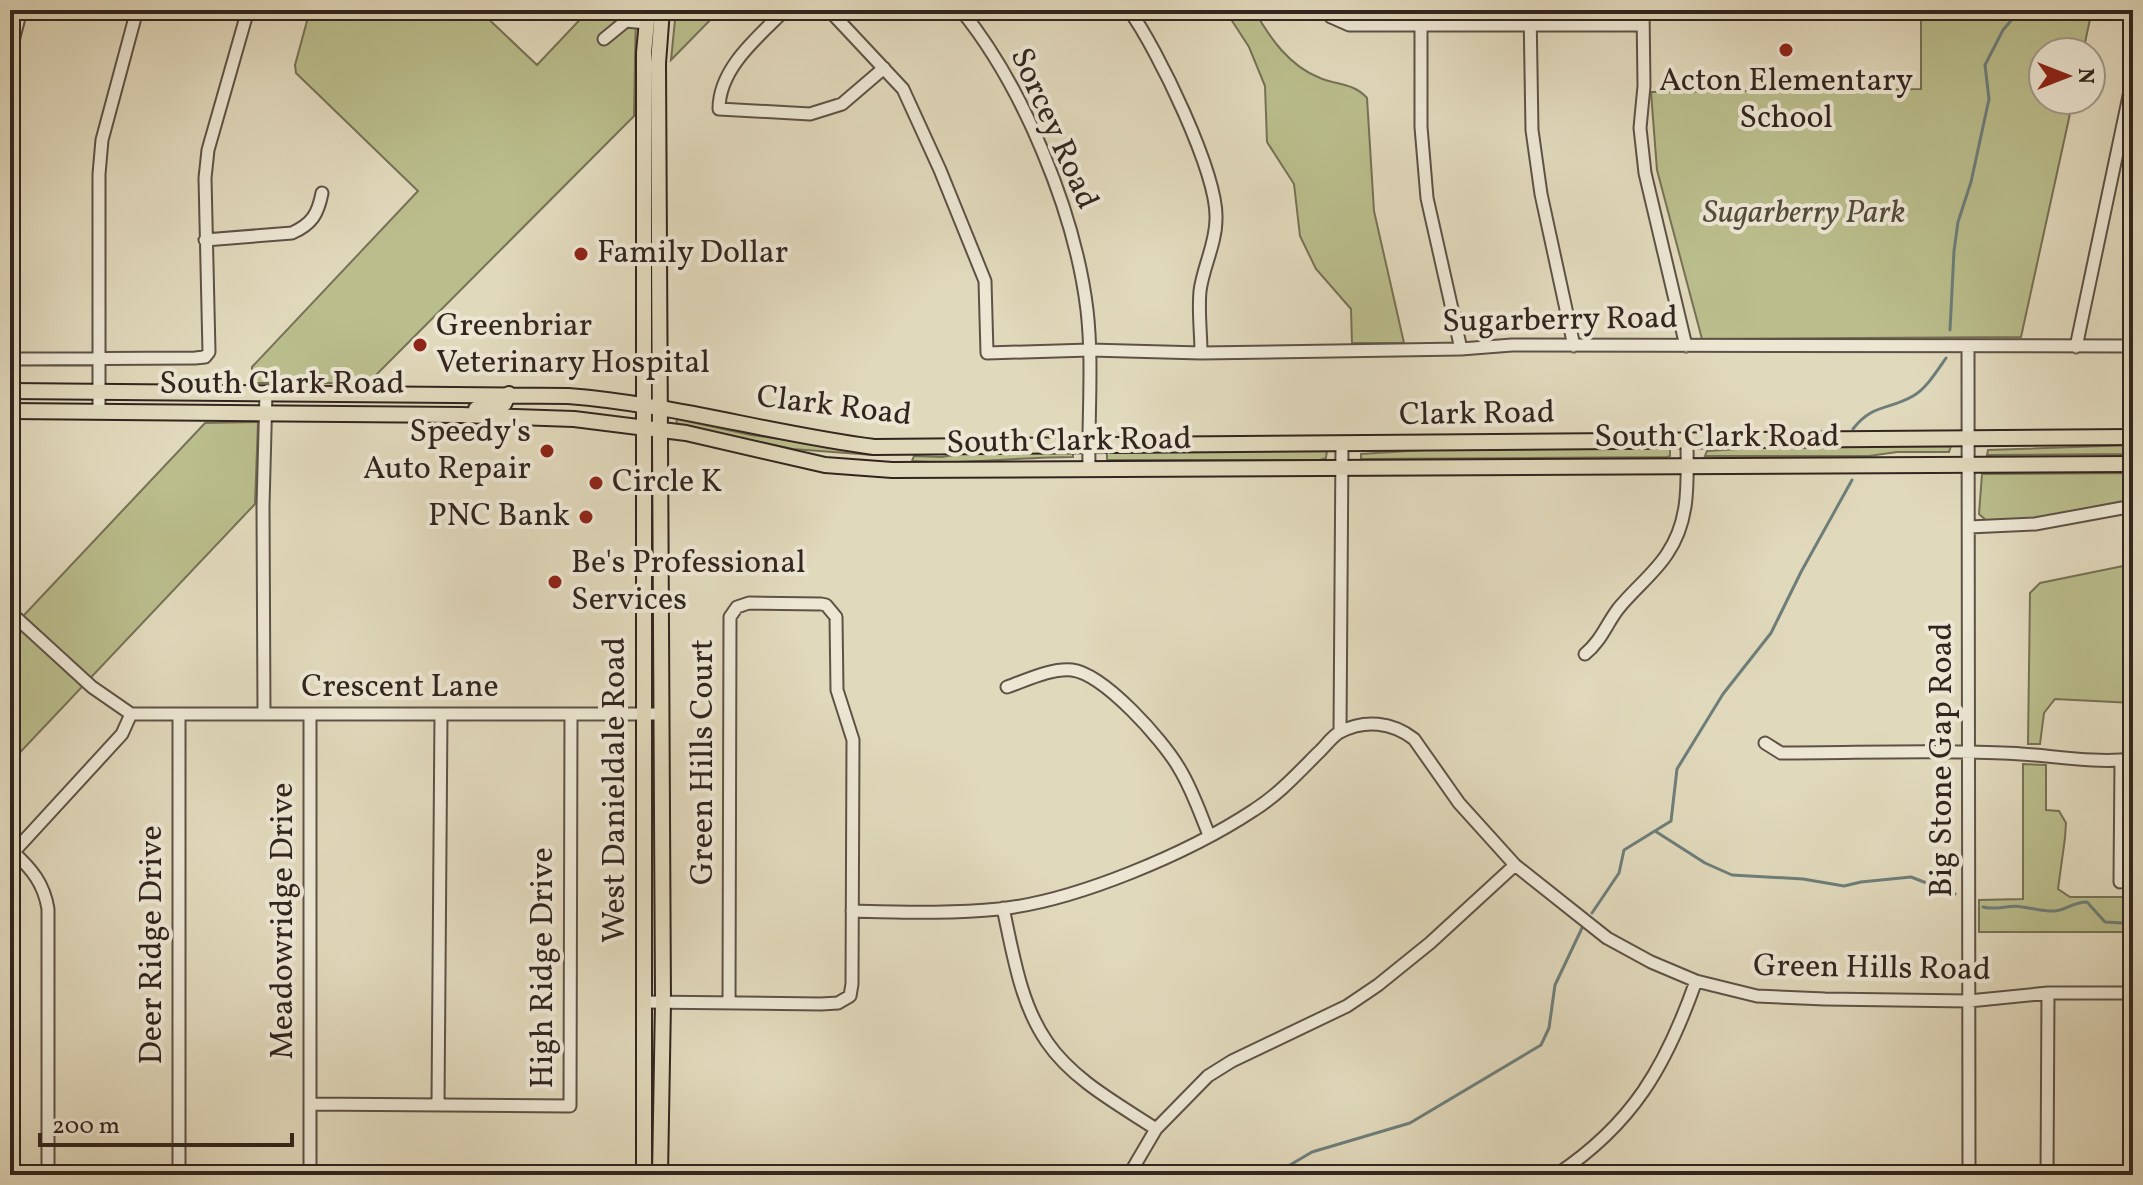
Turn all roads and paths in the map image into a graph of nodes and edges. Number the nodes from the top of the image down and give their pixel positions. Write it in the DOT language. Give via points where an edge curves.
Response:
graph roads {
  1 [pos="21,10"];
  2 [pos="137,10"];
  3 [pos="248,10"];
  4 [pos="662,10"];
  5 [pos="785,10"];
  6 [pos="829,10"];
  7 [pos="961,10"];
  8 [pos="1129,10"];
  9 [pos="1324,10"];
  10 [pos="1421,10"];
  11 [pos="1530,10"];
  12 [pos="1643,10"];
  13 [pos="647,16"];
  14 [pos="1421,25"];
  15 [pos="1643,25"];
  16 [pos="1530,26"];
  17 [pos="604,39"];
  18 [pos="10,53"];
  19 [pos="884,68"];
  20 [pos="2133,77"];
  21 [pos="651,184"];
  22 [pos="322,193"];
  23 [pos="205,240"];
  24 [pos="1574,346"];
  25 [pos="1686,346"];
  26 [pos="1968,346"];
  27 [pos="2133,346"];
  28 [pos="2076,347"];
  29 [pos="1461,349"];
  30 [pos="1090,350"];
  31 [pos="1201,353"];
  32 [pos="10,359"];
  33 [pos="100,359"];
  34 [pos="10,391"];
  35 [pos="100,392"];
  36 [pos="266,392"];
  37 [pos="411,393"];
  38 [pos="509,394"];
  39 [pos="653,407"];
  40 [pos="10,411"];
  41 [pos="99,412"];
  42 [pos="266,412"];
  43 [pos="410,414"];
  44 [pos="461,415"];
  45 [pos="645,427"];
  46 [pos="660,429"];
  47 [pos="2133,437"];
  48 [pos="1969,439"];
  49 [pos="1687,440"];
  50 [pos="1342,445"];
  51 [pos="1089,446"];
  52 [pos="893,447"];
  53 [pos="1969,464"];
  54 [pos="2133,464"];
  55 [pos="1687,467"];
  56 [pos="1089,468"];
  57 [pos="1342,468"];
  58 [pos="892,470"];
  59 [pos="2133,506"];
  60 [pos="1969,527"];
  61 [pos="660,566"];
  62 [pos="644,568"];
  63 [pos="10,612"];
  64 [pos="644,654"];
  65 [pos="661,654"];
  66 [pos="1585,654"];
  67 [pos="1007,687"];
  68 [pos="135,714"];
  69 [pos="179,714"];
  70 [pos="264,714"];
  71 [pos="310,714"];
  72 [pos="441,714"];
  73 [pos="571,714"];
  74 [pos="644,714"];
  75 [pos="661,714"];
  76 [pos="1340,732"];
  77 [pos="1765,743"];
  78 [pos="1969,752"];
  79 [pos="2127,760"];
  80 [pos="1209,835"];
  81 [pos="12,854"];
  82 [pos="1515,865"];
  83 [pos="2120,882"];
  84 [pos="1003,908"];
  85 [pos="852,911"];
  86 [pos="1696,981"];
  87 [pos="2048,993"];
  88 [pos="2133,993"];
  89 [pos="1969,1001"];
  90 [pos="644,1002"];
  91 [pos="663,1002"];
  92 [pos="729,1003"];
  93 [pos="644,1095"];
  94 [pos="661,1096"];
  95 [pos="310,1104"];
  96 [pos="438,1104"];
  97 [pos="1156,1129"];
  98 [pos="48,1175"];
  99 [pos="179,1175"];
  100 [pos="310,1175"];
  101 [pos="644,1175"];
  102 [pos="660,1175"];
  103 [pos="1129,1175"];
  104 [pos="1556,1175"];
  105 [pos="1969,1175"];
  106 [pos="2047,1175"];
  1 -- 18 [label="street"];
  2 -- 33 [label="street" via="102,140"];
  3 -- 23 [label="street" via="208,150"];
  4 -- 21 [label="main road"];
  5 -- 19 [label="street" via="737,58 719,109 810,114 842,104"];
  6 -- 19 [label="street"];
  7 -- 30 [label="street, Sorcey Road" via="1035,135 1058,191 1073,238"];
  8 -- 31 [label="street" via="1165,70 1215,193 1212,250 1200,291"];
  9 -- 14 [label="street" via="1349,25"];
  10 -- 14 [label="street"];
  11 -- 16 [label="street"];
  12 -- 15 [label="street"];
  13 -- 17 [label="street" via="626,21"];
  13 -- 21 [label="main road"];
  14 -- 16 [label="street"];
  14 -- 29 [label="street" via="1427,198"];
  15 -- 16 [label="street"];
  15 -- 25 [label="street" via="1640,128 1645,173"];
  16 -- 24 [label="street" via="1532,130"];
  19 -- 30 [label="street, Sugarberry Road" via="903,89 985,281 987,353"];
  20 -- 28 [label="street"];
  21 -- 39 [label="main road"];
  22 -- 23 [label="street" via="317,215 292,233"];
  23 -- 33 [label="street" via="205,357"];
  24 -- 25 [label="street, Sugarberry Road"];
  24 -- 29 [label="street, Sugarberry Road"];
  25 -- 26 [label="street, Sugarberry Road"];
  26 -- 28 [label="street, Sugarberry Road"];
  26 -- 48 [label="street, Big Stone Gap Road"];
  27 -- 28 [label="street, Sugarberry Road"];
  29 -- 31 [label="street, Sugarberry Road"];
  30 -- 31 [label="street, Sugarberry Road"];
  30 -- 51 [label="street, Sorcey Road"];
  32 -- 33 [label="street"];
  33 -- 35 [label="street"];
  34 -- 35 [label="main road, Clark Road"];
  35 -- 36 [label="main road, Clark Road"];
  35 -- 41 [label="street"];
  36 -- 37 [label="main road, Clark Road"];
  36 -- 42 [label="street"];
  37 -- 38 [label="main road, Clark Road"];
  37 -- 43 [label="main road"];
  38 -- 39 [label="main road, Clark Road"];
  38 -- 44 [label="main road" via="504,404"];
  39 -- 45 [label="main road, West Danieldale Road"];
  39 -- 46 [label="main road, West Danieldale Road"];
  39 -- 52 [label="main road, Clark Road" via="809,439"];
  40 -- 41 [label="main road, South Clark Road"];
  41 -- 42 [label="main road, South Clark Road"];
  42 -- 43 [label="main road, South Clark Road"];
  42 -- 70 [label="street"];
  43 -- 44 [label="main road, South Clark Road"];
  44 -- 45 [label="main road, South Clark Road"];
  45 -- 46 [label="main road, South Clark Road"];
  45 -- 62 [label="main road, West Danieldale Road"];
  46 -- 58 [label="main road, South Clark Road" via="812,462"];
  46 -- 61 [label="main road, West Danieldale Road"];
  47 -- 48 [label="main road, Clark Road"];
  48 -- 49 [label="main road, Clark Road"];
  48 -- 53 [label="street, Big Stone Gap Road"];
  49 -- 50 [label="main road, Clark Road"];
  49 -- 55 [label="street"];
  50 -- 51 [label="main road, Clark Road"];
  50 -- 57 [label="street"];
  51 -- 52 [label="main road, Clark Road"];
  51 -- 56 [label="street, Sorcey Road"];
  52 -- 58 [label="main road"];
  53 -- 54 [label="main road, South Clark Road"];
  53 -- 55 [label="main road, South Clark Road"];
  53 -- 60 [label="street, Big Stone Gap Road"];
  55 -- 57 [label="main road, South Clark Road"];
  55 -- 66 [label="street" via="1684,520 1667,554"];
  56 -- 57 [label="main road, South Clark Road"];
  56 -- 58 [label="main road, South Clark Road"];
  57 -- 76 [label="street"];
  59 -- 60 [label="street" via="2035,524"];
  60 -- 78 [label="street, Big Stone Gap Road"];
  61 -- 62 [label="main road"];
  61 -- 65 [label="main road, West Danieldale Road"];
  62 -- 64 [label="main road, West Danieldale Road"];
  63 -- 68 [label="street" via="92,687"];
  64 -- 65 [label="main road"];
  64 -- 74 [label="main road, West Danieldale Road"];
  65 -- 75 [label="main road, West Danieldale Road"];
  67 -- 80 [label="street" via="1054,671 1096,678 1172,756"];
  68 -- 69 [label="street, Crescent Lane"];
  68 -- 81 [label="street"];
  69 -- 70 [label="street, Crescent Lane"];
  69 -- 99 [label="street, Deer Ridge Drive"];
  70 -- 71 [label="street, Crescent Lane"];
  71 -- 72 [label="street, Crescent Lane"];
  71 -- 95 [label="street, Meadowridge Drive"];
  72 -- 73 [label="street, Crescent Lane"];
  72 -- 96 [label="street"];
  73 -- 74 [label="street, Crescent Lane"];
  73 -- 96 [label="street, High Ridge Drive" via="570,1106"];
  74 -- 75 [label="street, Crescent Lane"];
  74 -- 90 [label="main road, West Danieldale Road"];
  75 -- 91 [label="main road, West Danieldale Road"];
  76 -- 80 [label="street" via="1265,803"];
  76 -- 82 [label="street, Green Hills Road" via="1371,724 1405,731"];
  77 -- 78 [label="street" via="1781,753"];
  78 -- 79 [label="street"];
  78 -- 89 [label="street, Big Stone Gap Road"];
  79 -- 83 [label="street"];
  80 -- 84 [label="street" via="1081,891"];
  81 -- 98 [label="street" via="38,878 48,909"];
  82 -- 86 [label="street, Green Hills Road" via="1607,938"];
  82 -- 97 [label="street" via="1378,985 1347,1006 1219,1068"];
  84 -- 85 [label="street"];
  84 -- 97 [label="street" via="1024,990 1047,1041 1079,1076"];
  85 -- 92 [label="street, Green Hills Court" via="852,984 845,1000"];
  85 -- 92 [label="street, Green Hills Court" via="853,740 837,690 836,617 821,604 742,604 730,623"];
  86 -- 89 [label="street, Green Hills Road" via="1775,998"];
  86 -- 104 [label="street" via="1649,1085 1598,1143"];
  87 -- 88 [label="street, Green Hills Road"];
  87 -- 89 [label="street, Green Hills Road"];
  87 -- 106 [label="street"];
  89 -- 105 [label="street, Big Stone Gap Road"];
  90 -- 91 [label="street, Green Hills Court"];
  90 -- 93 [label="main road, West Danieldale Road"];
  91 -- 92 [label="street, Green Hills Court"];
  91 -- 94 [label="main road, West Danieldale Road"];
  93 -- 94 [label="main road"];
  93 -- 101 [label="main road, West Danieldale Road"];
  94 -- 102 [label="main road, West Danieldale Road"];
  95 -- 96 [label="street, High Ridge Drive"];
  95 -- 100 [label="street, Meadowridge Drive"];
  97 -- 103 [label="street"];
}
